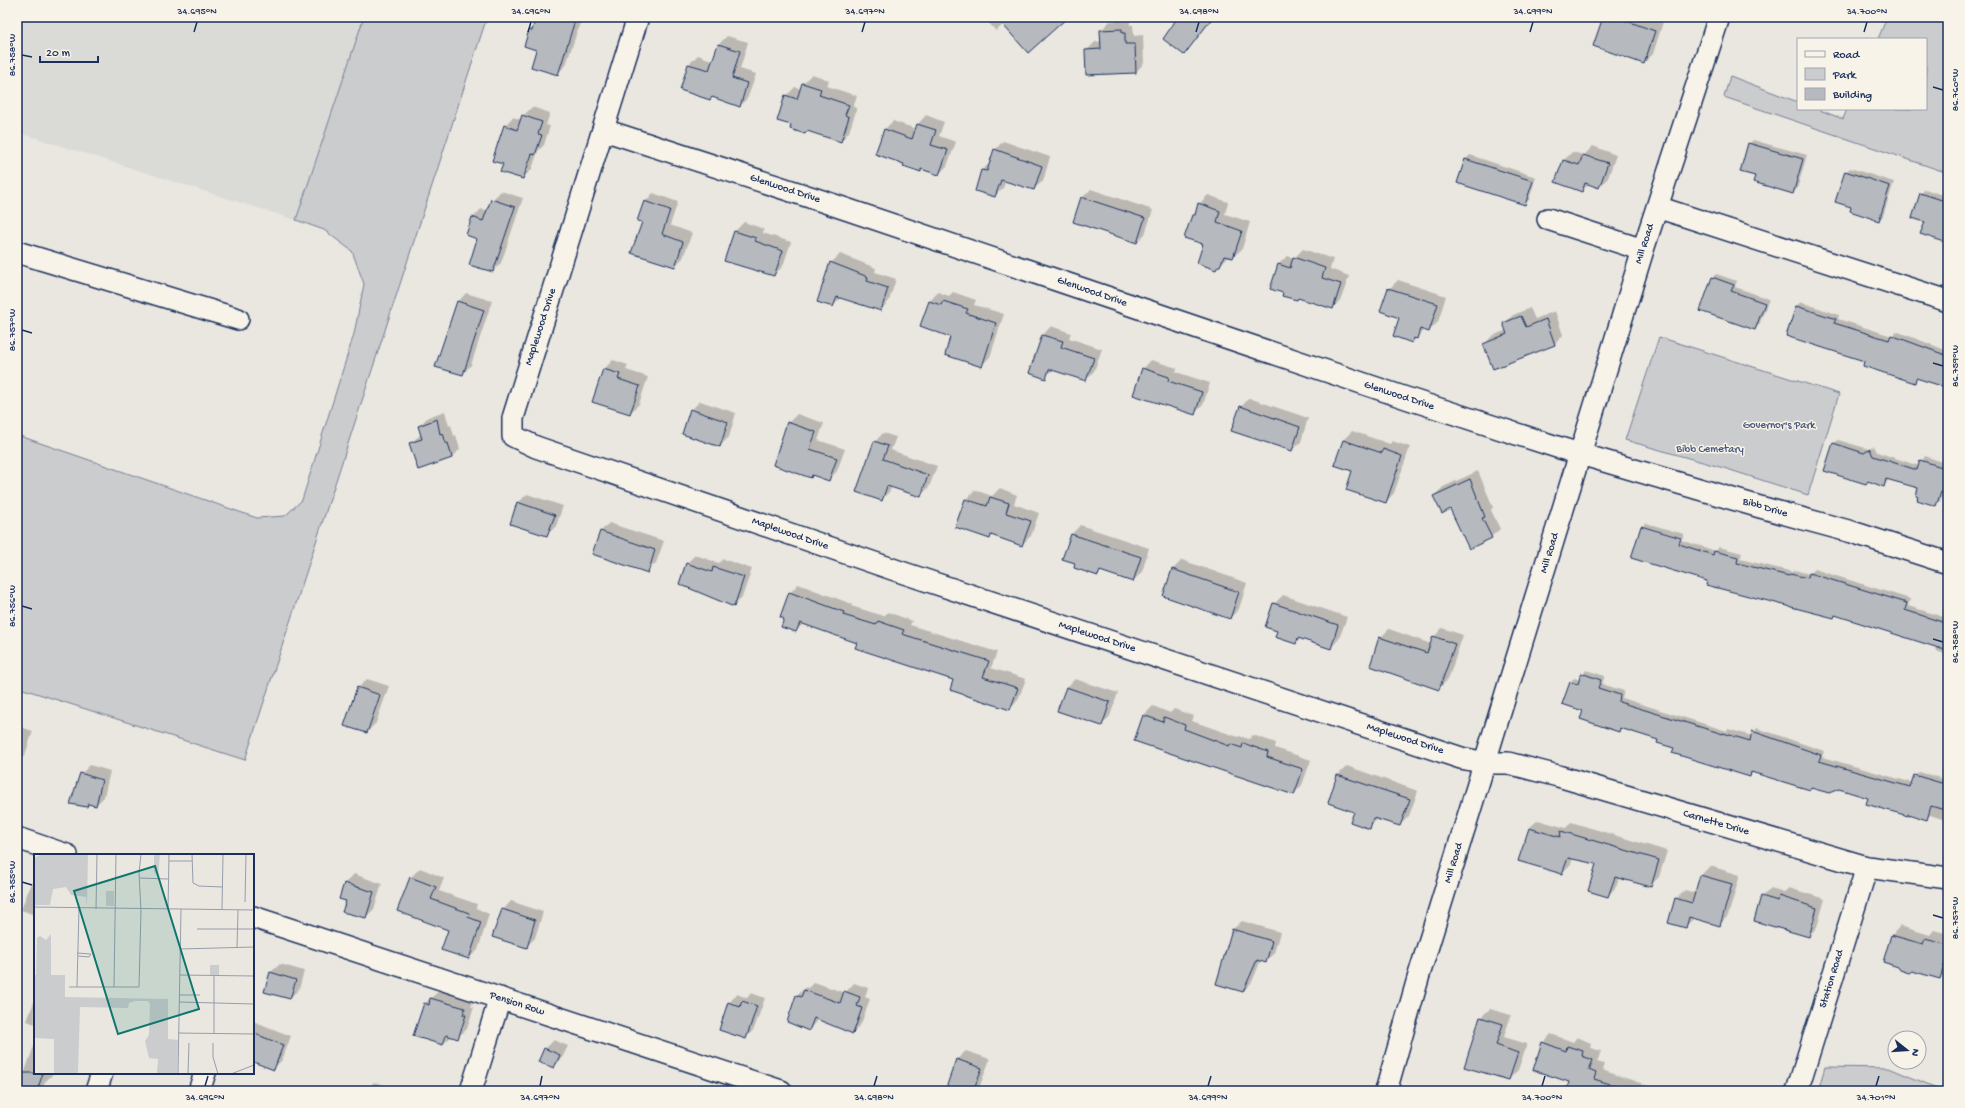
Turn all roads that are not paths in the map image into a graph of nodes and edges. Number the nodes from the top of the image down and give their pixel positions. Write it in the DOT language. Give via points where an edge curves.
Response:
graph roads {
  1 [pos="638,17"];
  2 [pos="1719,17"];
  3 [pos="604,130"];
  4 [pos="1657,207"];
  5 [pos="1548,219"];
  6 [pos="1643,250"];
  7 [pos="17,252"];
  8 [pos="1948,301"];
  9 [pos="238,319"];
  10 [pos="1581,455"];
  11 [pos="1948,563"];
  12 [pos="1486,763"];
  13 [pos="17,838"];
  14 [pos="64,854"];
  15 [pos="1867,867"];
  16 [pos="1948,878"];
  17 [pos="254,917"];
  18 [pos="500,998"];
  19 [pos="102,1074"];
  20 [pos="205,1074"];
  21 [pos="96,1091"];
  22 [pos="200,1091"];
  23 [pos="471,1091"];
  24 [pos="781,1091"];
  25 [pos="1386,1091"];
  26 [pos="1797,1091"];
  1 -- 3 [label="street, Maplewood Drive"];
  2 -- 4 [label="street, Mill Road"];
  3 -- 10 [label="street, Glenwood Drive"];
  3 -- 12 [label="street, Maplewood Drive" via="513,418 513,436 536,447 901,572 1384,733 1461,758"];
  4 -- 6 [label="street, Mill Road"];
  4 -- 8 [label="street"];
  5 -- 6 [label="street"];
  6 -- 10 [label="street, Mill Road"];
  7 -- 9 [label="street"];
  10 -- 11 [label="street, Bibb Drive" via="1852,532"];
  10 -- 12 [label="street, Mill Road"];
  12 -- 15 [label="street, Carnette Drive" via="1508,763 1558,776"];
  12 -- 25 [label="street, Mill Road" via="1419,975"];
  13 -- 14 [label="street"];
  15 -- 16 [label="street, Carnette Drive"];
  15 -- 26 [label="street, Station Road"];
  17 -- 18 [label="street, Pension Row"];
  18 -- 23 [label="street"];
  18 -- 24 [label="street, Pension Row"];
  19 -- 21 [label="street"];
  20 -- 22 [label="street"];
}
